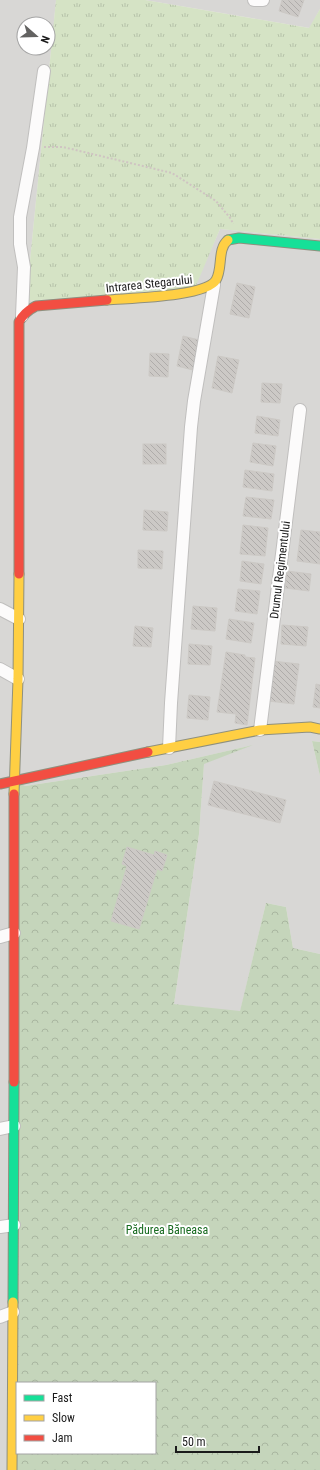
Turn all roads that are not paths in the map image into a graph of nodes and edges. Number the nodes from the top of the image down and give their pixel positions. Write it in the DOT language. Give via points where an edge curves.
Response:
graph roads {
  1 [pos="254,0"];
  2 [pos="263,0"];
  3 [pos="44,72"];
  4 [pos="320,246"];
  5 [pos="214,284"];
  6 [pos="22,316"];
  7 [pos="300,410"];
  8 [pos="0,608"];
  9 [pos="19,619"];
  10 [pos="0,669"];
  11 [pos="18,679"];
  12 [pos="320,728"];
  13 [pos="260,730"];
  14 [pos="169,748"];
  15 [pos="14,782"];
  16 [pos="0,784"];
  17 [pos="14,933"];
  18 [pos="0,937"];
  19 [pos="14,1126"];
  20 [pos="0,1129"];
  21 [pos="14,1225"];
  22 [pos="0,1228"];
  23 [pos="13,1312"];
  24 [pos="0,1317"];
  25 [pos="12,1470"];
  1 -- 2 [label="street"];
  3 -- 6 [label="street" via="20,217 20,244 24,267"];
  4 -- 5 [label="street" via="239,238 228,240 224,244"];
  5 -- 6 [label="street, Intrarea Stegarului" via="188,293 36,306"];
  5 -- 14 [label="street" via="191,427"];
  6 -- 9 [label="street" via="18,334"];
  7 -- 13 [label="street, Drumul Regimentului"];
  8 -- 9 [label="street"];
  9 -- 11 [label="street"];
  10 -- 11 [label="street"];
  11 -- 15 [label="street"];
  12 -- 13 [label="street"];
  13 -- 14 [label="street"];
  14 -- 15 [label="street"];
  15 -- 16 [label="street"];
  15 -- 17 [label="street"];
  17 -- 18 [label="street"];
  17 -- 19 [label="street"];
  19 -- 20 [label="street"];
  19 -- 21 [label="street"];
  21 -- 22 [label="street"];
  21 -- 23 [label="street"];
  23 -- 24 [label="street"];
  23 -- 25 [label="street"];
}
